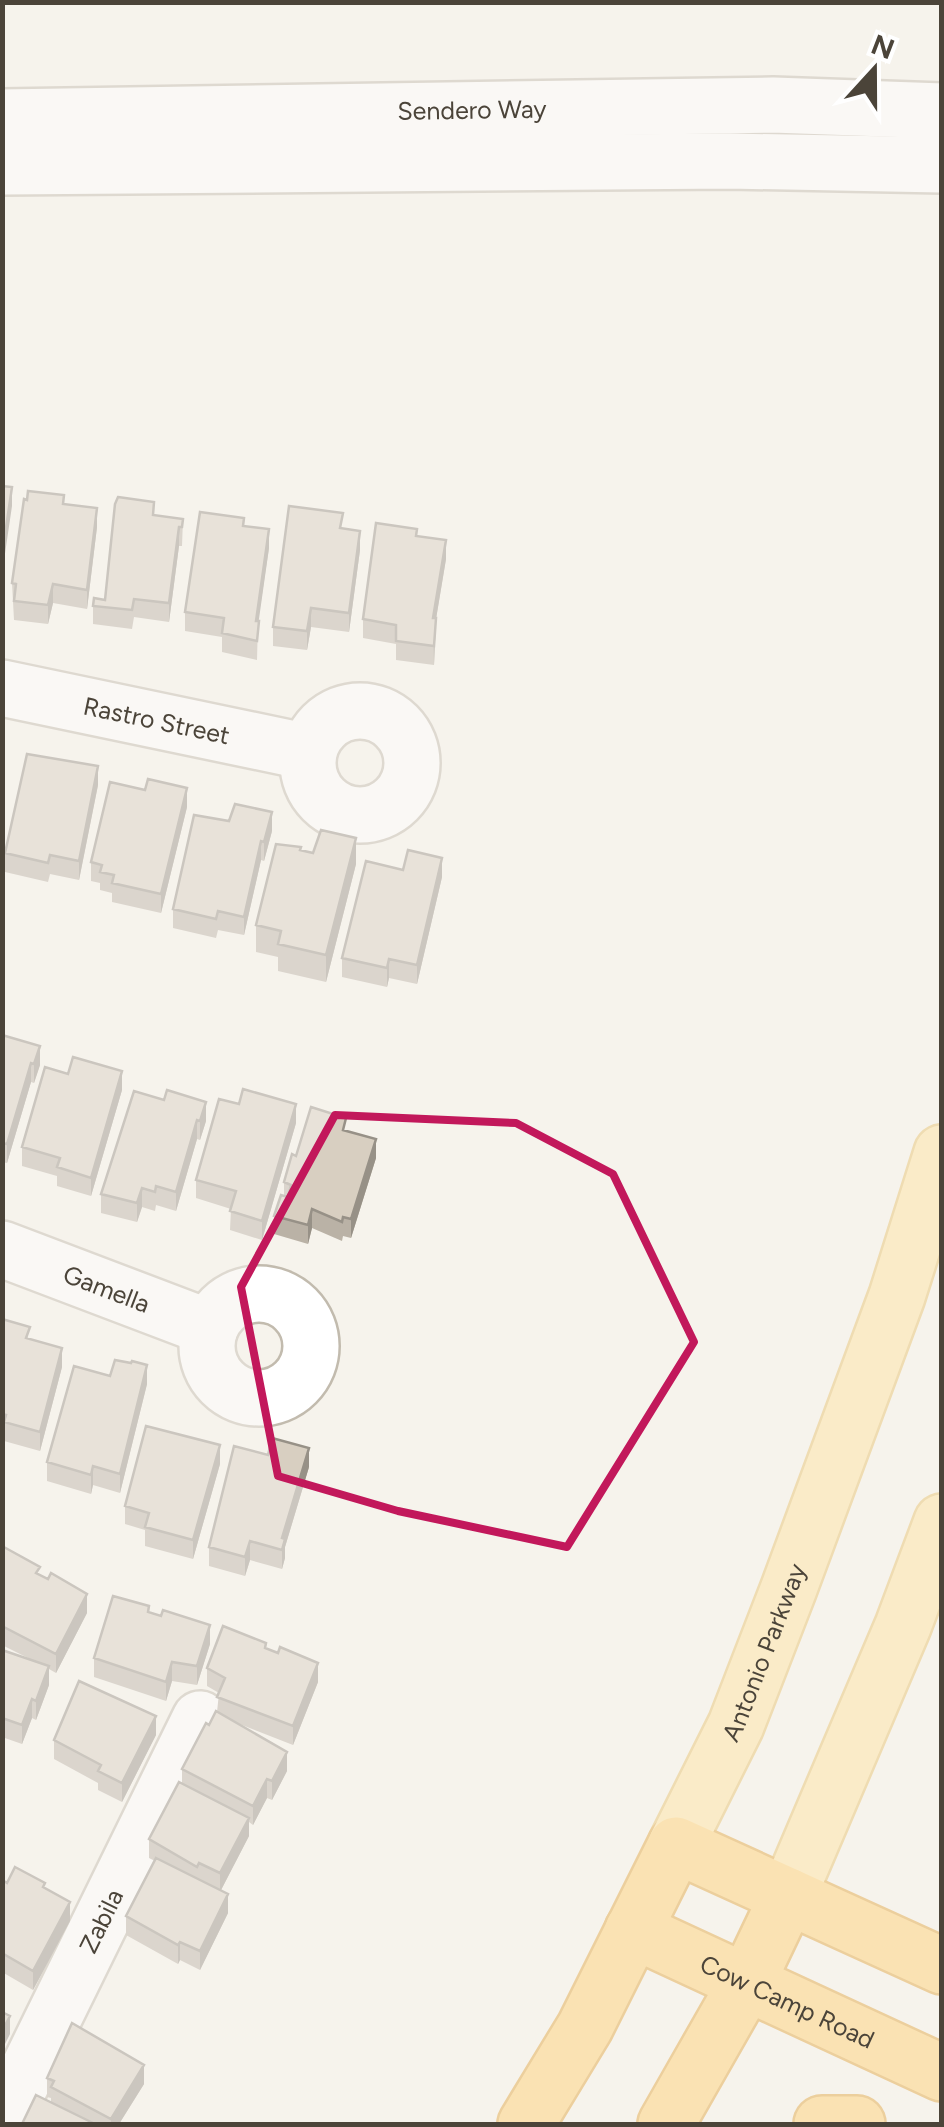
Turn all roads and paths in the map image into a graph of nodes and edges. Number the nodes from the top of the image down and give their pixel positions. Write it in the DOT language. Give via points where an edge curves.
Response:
graph roads {
  1 [pos="942,111"];
  2 [pos="2,118"];
  3 [pos="942,165"];
  4 [pos="2,167"];
  5 [pos="2,688"];
  6 [pos="308,752"];
  7 [pos="942,1153"];
  8 [pos="2,1249"];
  9 [pos="210,1328"];
  10 [pos="942,1522"];
  11 [pos="200,1719"];
  12 [pos="676,1845"];
  13 [pos="788,1896"];
  14 [pos="633,1930"];
  15 [pos="942,1966"];
  16 [pos="747,1982"];
  17 [pos="942,2073"];
  18 [pos="2,2123"];
  19 [pos="526,2124"];
  20 [pos="666,2124"];
  21 [pos="822,2124"];
  22 [pos="857,2124"];
  1 -- 2 [label="street, Sendero Way" via="773,105"];
  3 -- 4 [label="street, Sendero Way"];
  5 -- 6 [label="street, Rastro Street"];
  7 -- 12 [label="main road, Antonio Parkway" via="790,1588 736,1724"];
  8 -- 9 [label="street, Gamella"];
  10 -- 13 [label="main road"];
  11 -- 18 [label="street, Zabila"];
  12 -- 13 [label="highway"];
  12 -- 14 [label="highway, Antonio Parkway"];
  13 -- 15 [label="highway"];
  13 -- 16 [label="highway"];
  14 -- 16 [label="highway, Cow Camp Road"];
  14 -- 19 [label="highway, Antonio Parkway"];
  16 -- 17 [label="highway, Cow Camp Road"];
  16 -- 20 [label="highway"];
  21 -- 22 [label="highway"];
}
